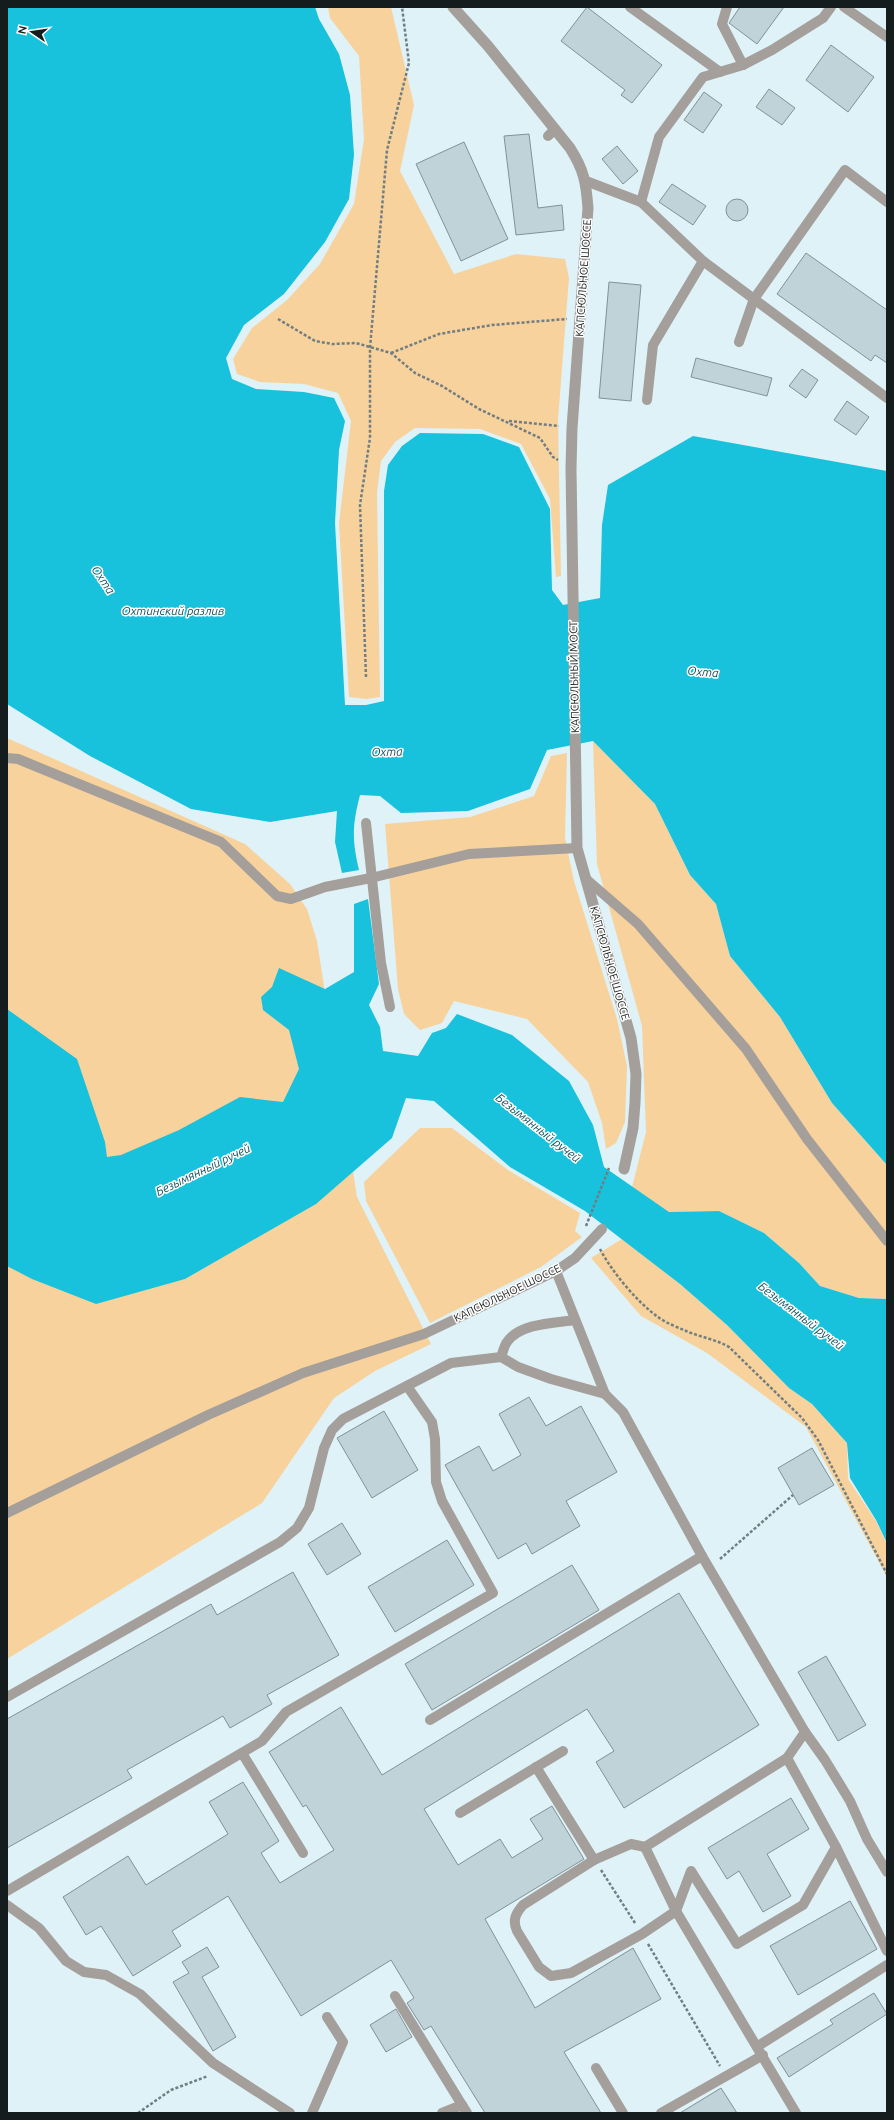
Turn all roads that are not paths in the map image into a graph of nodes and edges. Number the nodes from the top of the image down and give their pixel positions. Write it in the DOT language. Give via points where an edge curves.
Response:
graph roads {
  1 [pos="453,7"];
  2 [pos="630,7"];
  3 [pos="727,7"];
  4 [pos="831,7"];
  5 [pos="844,7"];
  6 [pos="887,37"];
  7 [pos="743,65"];
  8 [pos="720,72"];
  9 [pos="586,181"];
  10 [pos="641,202"];
  11 [pos="887,202"];
  12 [pos="703,261"];
  13 [pos="754,299"];
  14 [pos="739,342"];
  15 [pos="887,398"];
  16 [pos="647,400"];
  17 [pos="573,596"];
  18 [pos="576,757"];
  19 [pos="7,758"];
  20 [pos="366,823"];
  21 [pos="577,848"];
  22 [pos="371,878"];
  23 [pos="586,880"];
  24 [pos="390,1007"];
  25 [pos="624,1169"];
  26 [pos="602,1229"];
  27 [pos="887,1241"];
  28 [pos="556,1271"];
  29 [pos="575,1320"];
  30 [pos="501,1357"];
  31 [pos="407,1386"];
  32 [pos="605,1394"];
  33 [pos="7,1513"];
  34 [pos="702,1556"];
  35 [pos="7,1697"];
  36 [pos="430,1720"];
  37 [pos="805,1732"];
  38 [pos="563,1750"];
  39 [pos="242,1753"];
  40 [pos="787,1758"];
  41 [pos="536,1766"];
  42 [pos="460,1813"];
  43 [pos="645,1847"];
  44 [pos="836,1847"];
  45 [pos="304,1853"];
  46 [pos="594,1860"];
  47 [pos="887,1872"];
  48 [pos="7,1891"];
  49 [pos="7,1905"];
  50 [pos="676,1911"];
  51 [pos="887,1951"];
  52 [pos="887,1965"];
  53 [pos="395,1996"];
  54 [pos="327,2017"];
  55 [pos="758,2046"];
  56 [pos="763,2055"];
  57 [pos="596,2068"];
  58 [pos="465,2109"];
  59 [pos="290,2113"];
  60 [pos="312,2113"];
  61 [pos="442,2113"];
  62 [pos="623,2113"];
  63 [pos="661,2113"];
  64 [pos="796,2113"];
  1 -- 9 [label="street, КАПСЮЛЬНОЕ ШОССЕ" via="488,46 552,133 580,164"];
  2 -- 8 [label="lane"];
  3 -- 7 [label="lane" via="722,24"];
  4 -- 7 [label="lane" via="823,18"];
  5 -- 6 [label="lane"];
  7 -- 8 [label="lane"];
  8 -- 10 [label="lane" via="703,77 659,137"];
  9 -- 10 [label="lane"];
  9 -- 17 [label="street, КАПСЮЛЬНОЕ ШОССЕ" via="588,208 572,428"];
  10 -- 12 [label="lane"];
  11 -- 13 [label="lane" via="845,170"];
  12 -- 13 [label="lane"];
  12 -- 16 [label="lane" via="652,344"];
  13 -- 14 [label="lane"];
  13 -- 15 [label="lane"];
  17 -- 18 [label="street, КАПСЮЛЬНЫЙ МОСТ"];
  18 -- 21 [label="street, КАПСЮЛЬНОЕ ШОССЕ"];
  19 -- 22 [label="lane" via="18,759 221,842 278,896 291,899 325,887"];
  20 -- 22 [label="lane"];
  21 -- 22 [label="lane" via="469,854"];
  21 -- 23 [label="street, КАПСЮЛЬНОЕ ШОССЕ"];
  22 -- 24 [label="lane" via="381,963"];
  23 -- 25 [label="street, КАПСЮЛЬНОЕ ШОССЕ" via="631,1038 636,1074 633,1128"];
  23 -- 27 [label="lane" via="638,924 746,1049 807,1139"];
  26 -- 28 [label="lane, КАПСЮЛЬНОЕ ШОССЕ" via="575,1258"];
  28 -- 29 [label="lane"];
  28 -- 33 [label="lane, КАПСЮЛЬНОЕ ШОССЕ" via="424,1334 303,1373 208,1415"];
  29 -- 30 [label="lane" via="532,1327 516,1333 507,1342"];
  29 -- 32 [label="lane"];
  30 -- 31 [label="lane" via="451,1363"];
  30 -- 32 [label="lane" via="518,1367 550,1379"];
  31 -- 35 [label="lane" via="343,1419 332,1430 324,1448 309,1508 297,1528 280,1542"];
  31 -- 39 [label="lane" via="432,1422 436,1482 442,1501 493,1593 286,1712 262,1741"];
  32 -- 34 [label="lane" via="622,1412"];
  34 -- 36 [label="lane"];
  34 -- 37 [label="lane"];
  37 -- 40 [label="lane"];
  37 -- 47 [label="lane" via="826,1760"];
  38 -- 41 [label="lane"];
  39 -- 45 [label="lane"];
  39 -- 48 [label="lane"];
  40 -- 43 [label="lane"];
  40 -- 44 [label="lane"];
  41 -- 42 [label="lane"];
  41 -- 46 [label="lane"];
  43 -- 46 [label="lane" via="631,1844"];
  43 -- 50 [label="lane"];
  44 -- 50 [label="lane" via="803,1905 737,1944 692,1871"];
  44 -- 51 [label="lane"];
  46 -- 50 [label="lane" via="524,1905 514,1918 517,1931 540,1967 551,1976 571,1973 642,1934"];
  49 -- 59 [label="lane" via="39,1928 66,1961 84,1972 106,1975 140,1994 213,2063"];
  50 -- 55 [label="lane"];
  52 -- 55 [label="lane"];
  53 -- 58 [label="lane"];
  54 -- 60 [label="lane" via="343,2042"];
  55 -- 56 [label="lane"];
  56 -- 63 [label="lane"];
  56 -- 64 [label="lane"];
  57 -- 62 [label="lane"];
  58 -- 61 [label="lane"];
}
